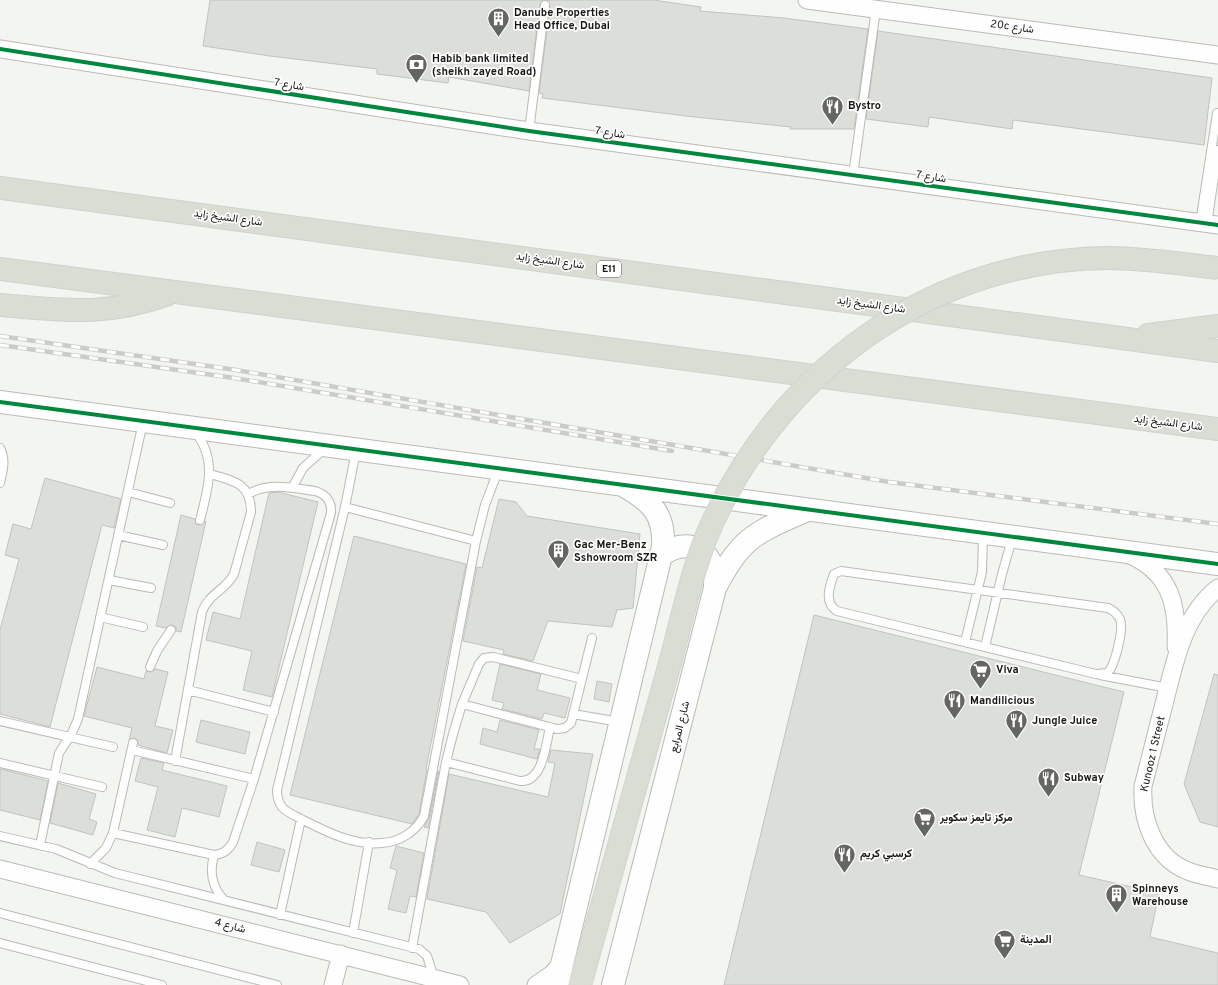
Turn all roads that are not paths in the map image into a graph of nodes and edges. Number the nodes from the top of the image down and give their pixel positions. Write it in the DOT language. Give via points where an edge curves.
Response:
graph roads {
  1 [pos="807,0"];
  2 [pos="545,5"];
  3 [pos="876,9"];
  4 [pos="0,49"];
  5 [pos="1218,55"];
  6 [pos="1217,113"];
  7 [pos="529,131"];
  8 [pos="1218,150"];
  9 [pos="853,175"];
  10 [pos="0,188"];
  11 [pos="1208,224"];
  12 [pos="1218,268"];
  13 [pos="0,269"];
  14 [pos="171,293"];
  15 [pos="0,304"];
  16 [pos="1218,326"];
  17 [pos="1125,339"];
  18 [pos="1218,351"];
  19 [pos="0,402"];
  20 [pos="143,421"];
  21 [pos="190,428"];
  22 [pos="1218,429"];
  23 [pos="329,446"];
  24 [pos="0,448"];
  25 [pos="356,449"];
  26 [pos="499,468"];
  27 [pos="210,474"];
  28 [pos="0,483"];
  29 [pos="623,485"];
  30 [pos="292,488"];
  31 [pos="128,492"];
  32 [pos="248,494"];
  33 [pos="170,503"];
  34 [pos="345,507"];
  35 [pos="805,512"];
  36 [pos="200,520"];
  37 [pos="983,534"];
  38 [pos="118,535"];
  39 [pos="1012,538"];
  40 [pos="476,541"];
  41 [pos="164,545"];
  42 [pos="1122,552"];
  43 [pos="660,556"];
  44 [pos="1218,564"];
  45 [pos="109,580"];
  46 [pos="151,588"];
  47 [pos="715,588"];
  48 [pos="1218,588"];
  49 [pos="978,589"];
  50 [pos="998,592"];
  51 [pos="100,618"];
  52 [pos="143,627"];
  53 [pos="170,630"];
  54 [pos="592,638"];
  55 [pos="965,642"];
  56 [pos="985,647"];
  57 [pos="1175,661"];
  58 [pos="150,667"];
  59 [pos="1100,675"];
  60 [pos="582,679"];
  61 [pos="1168,688"];
  62 [pos="188,690"];
  63 [pos="462,704"];
  64 [pos="274,712"];
  65 [pos="573,714"];
  66 [pos="0,721"];
  67 [pos="620,722"];
  68 [pos="550,727"];
  69 [pos="69,736"];
  70 [pos="113,747"];
  71 [pos="175,761"];
  72 [pos="446,762"];
  73 [pos="0,763"];
  74 [pos="54,775"];
  75 [pos="254,779"];
  76 [pos="102,787"];
  77 [pos="301,819"];
  78 [pos="113,833"];
  79 [pos="0,836"];
  80 [pos="370,842"];
  81 [pos="40,845"];
  82 [pos="214,855"];
  83 [pos="90,864"];
  84 [pos="0,869"];
  85 [pos="1218,879"];
  86 [pos="224,900"];
  87 [pos="0,913"];
  88 [pos="280,915"];
  89 [pos="353,933"];
  90 [pos="0,943"];
  91 [pos="412,948"];
  92 [pos="340,954"];
  93 [pos="562,963"];
  94 [pos="434,978"];
  95 [pos="616,982"];
  96 [pos="162,985"];
  97 [pos="277,985"];
  98 [pos="333,985"];
  99 [pos="460,985"];
  100 [pos="536,985"];
  101 [pos="557,985"];
  102 [pos="580,985"];
  1 -- 3 [label="street, 20c شارع"];
  2 -- 7 [label="lane"];
  3 -- 5 [label="street, 20c شارع"];
  3 -- 9 [label="lane"];
  4 -- 7 [label="street, شارع 7"];
  6 -- 11 [label="lane"];
  7 -- 9 [label="street, شارع 7"];
  8 -- 11 [label="lane"];
  9 -- 11 [label="street, شارع 7"];
  10 -- 17 [label="highway, شارع الشيخ زايد / E11"];
  12 -- 102 [label="highway, bridge" via="1106,258 1009,271 948,291 889,321 836,358 789,404 768,428 732,483 704,542"];
  13 -- 14 [label="highway, شارع الشيخ زايد"];
  14 -- 15 [label="highway" via="116,309 90,311"];
  14 -- 22 [label="highway, شارع الشيخ زايد"];
  16 -- 17 [label="highway" via="1159,332"];
  17 -- 18 [label="highway, شارع الشيخ زايد / E11"];
  19 -- 20 [label="street"];
  20 -- 21 [label="street"];
  20 -- 31 [label="lane"];
  21 -- 23 [label="street"];
  21 -- 27 [label="lane" via="203,445 209,461"];
  23 -- 25 [label="street"];
  23 -- 30 [label="lane" via="311,460"];
  24 -- 28 [label="lane" via="4,455 4,465"];
  25 -- 26 [label="street"];
  25 -- 34 [label="lane"];
  26 -- 29 [label="street"];
  26 -- 40 [label="lane" via="485,505"];
  27 -- 32 [label="lane" via="235,481 243,486"];
  27 -- 36 [label="lane"];
  29 -- 35 [label="street"];
  29 -- 43 [label="street" via="647,501 659,517 664,537"];
  30 -- 32 [label="lane" via="265,487"];
  30 -- 64 [label="lane" via="321,492 329,500 332,513"];
  31 -- 33 [label="lane"];
  31 -- 38 [label="lane"];
  32 -- 62 [label="lane" via="251,512 234,574 230,582 204,604"];
  34 -- 40 [label="lane"];
  34 -- 77 [label="lane" via="277,790 277,797 284,809"];
  35 -- 37 [label="street"];
  35 -- 47 [label="street, شارع المرابع" via="747,540 732,558"];
  37 -- 39 [label="street"];
  37 -- 49 [label="lane" via="983,560"];
  38 -- 41 [label="lane"];
  38 -- 45 [label="lane"];
  39 -- 42 [label="street"];
  39 -- 50 [label="lane"];
  40 -- 80 [label="lane" via="424,816 408,835 382,844"];
  42 -- 44 [label="street"];
  42 -- 57 [label="street, Kunooz 1 Street" via="1146,563 1161,577 1167,588 1176,611"];
  43 -- 47 [label="street" via="681,546 700,552 710,561"];
  43 -- 67 [label="street"];
  45 -- 46 [label="lane"];
  45 -- 51 [label="lane"];
  47 -- 95 [label="street, شارع المرابع"];
  48 -- 57 [label="street, Kunooz 1 Street" via="1198,608"];
  49 -- 50 [label="lane"];
  49 -- 55 [label="lane"];
  49 -- 55 [label="lane" via="841,570 834,574 833,578 828,601 837,611"];
  50 -- 56 [label="lane"];
  50 -- 59 [label="lane" via="1112,610 1120,619 1121,625 1114,662 1110,670"];
  51 -- 52 [label="lane"];
  51 -- 69 [label="lane" via="78,718"];
  53 -- 58 [label="lane"];
  54 -- 60 [label="lane"];
  55 -- 56 [label="lane"];
  56 -- 59 [label="lane"];
  57 -- 61 [label="street, Kunooz 1 Street"];
  59 -- 61 [label="lane"];
  60 -- 63 [label="lane" via="488,656 478,664"];
  60 -- 65 [label="lane"];
  61 -- 85 [label="street, Kunooz 1 Street" via="1144,786 1143,812 1146,824 1158,847 1176,865 1187,871"];
  62 -- 64 [label="lane"];
  62 -- 71 [label="lane"];
  63 -- 68 [label="lane"];
  63 -- 72 [label="lane"];
  64 -- 75 [label="lane"];
  65 -- 67 [label="lane"];
  65 -- 68 [label="lane" via="571,723 565,728"];
  66 -- 69 [label="lane"];
  67 -- 93 [label="street"];
  68 -- 72 [label="lane" via="539,772 529,781 520,781"];
  69 -- 70 [label="lane"];
  69 -- 74 [label="lane" via="59,753"];
  71 -- 75 [label="lane"];
  71 -- 78 [label="lane" via="132,747"];
  72 -- 91 [label="lane"];
  73 -- 74 [label="lane"];
  74 -- 76 [label="lane"];
  74 -- 81 [label="lane"];
  75 -- 82 [label="lane" via="229,850"];
  77 -- 80 [label="lane" via="340,837"];
  77 -- 88 [label="lane"];
  78 -- 82 [label="lane"];
  78 -- 83 [label="lane" via="106,848"];
  79 -- 81 [label="lane"];
  80 -- 89 [label="lane"];
  81 -- 83 [label="lane" via="67,853"];
  82 -- 86 [label="lane" via="211,868 213,882"];
  83 -- 86 [label="lane"];
  84 -- 92 [label="street, شارع 4"];
  86 -- 88 [label="lane"];
  87 -- 97 [label="lane"];
  88 -- 89 [label="lane"];
  89 -- 91 [label="lane"];
  90 -- 96 [label="lane"];
  91 -- 94 [label="lane" via="419,949 427,956"];
  92 -- 94 [label="street, شارع 4"];
  92 -- 98 [label="street"];
  93 -- 100 [label="street"];
  93 -- 101 [label="street"];
  94 -- 99 [label="street, شارع 4"];
}
